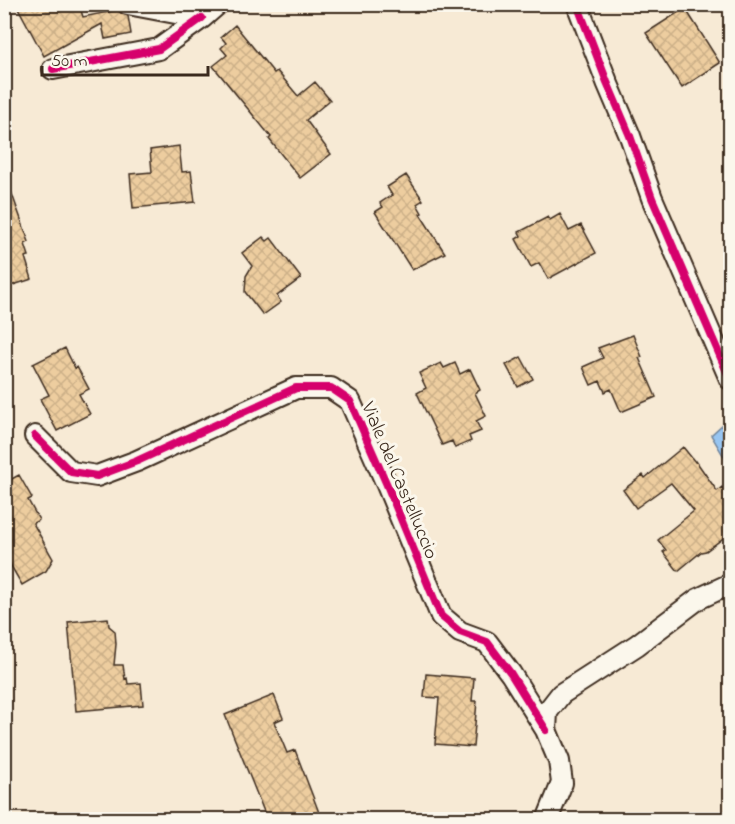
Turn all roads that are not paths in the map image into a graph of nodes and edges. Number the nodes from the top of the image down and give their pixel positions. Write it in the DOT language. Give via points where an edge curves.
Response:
graph roads {
  1 [pos="128,4"];
  2 [pos="218,4"];
  3 [pos="577,4"];
  4 [pos="202,18"];
  5 [pos="53,69"];
  6 [pos="730,379"];
  7 [pos="35,436"];
  8 [pos="730,584"];
  9 [pos="546,730"];
  10 [pos="547,819"];
  1 -- 4 [label="street"];
  2 -- 4 [label="street"];
  3 -- 6 [label="street" via="652,198"];
  4 -- 5 [label="street" via="159,49"];
  7 -- 9 [label="street, Viale del Castelluccio" via="71,472 97,476 296,388 332,388 350,401 441,616 460,632 487,642"];
  8 -- 9 [label="street" via="698,599 637,645 561,694 548,712"];
  9 -- 10 [label="street, Viale del Castelluccio" via="559,760 562,783"];
}
